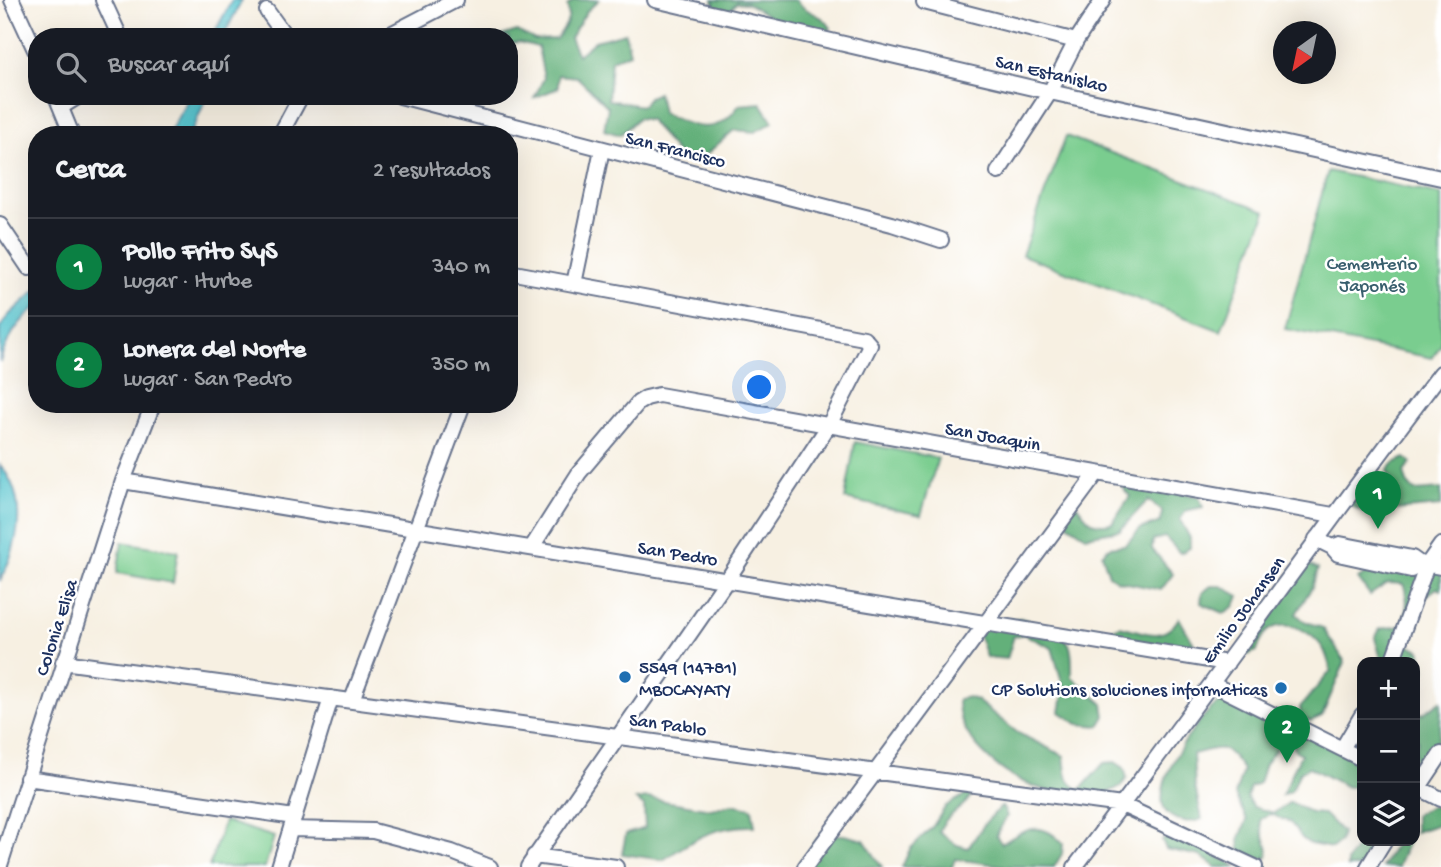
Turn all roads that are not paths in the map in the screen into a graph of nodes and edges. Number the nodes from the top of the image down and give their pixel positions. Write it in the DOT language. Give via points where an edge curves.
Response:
graph roads {
  1 [pos="12,0"];
  2 [pos="103,0"];
  3 [pos="456,0"];
  4 [pos="655,0"];
  5 [pos="1102,0"];
  6 [pos="924,2"];
  7 [pos="267,12"];
  8 [pos="116,28"];
  9 [pos="279,28"];
  10 [pos="402,28"];
  11 [pos="28,35"];
  12 [pos="1076,41"];
  13 [pos="1050,92"];
  14 [pos="59,105"];
  15 [pos="297,105"];
  16 [pos="434,105"];
  17 [pos="68,126"];
  18 [pos="285,126"];
  19 [pos="515,126"];
  20 [pos="518,127"];
  21 [pos="603,149"];
  22 [pos="998,172"];
  23 [pos="1441,178"];
  24 [pos="0,225"];
  25 [pos="941,240"];
  26 [pos="28,267"];
  27 [pos="518,274"];
  28 [pos="574,284"];
  29 [pos="1441,373"];
  30 [pos="149,413"];
  31 [pos="460,413"];
  32 [pos="829,425"];
  33 [pos="1097,473"];
  34 [pos="123,481"];
  35 [pos="1333,515"];
  36 [pos="416,529"];
  37 [pos="1316,539"];
  38 [pos="1441,545"];
  39 [pos="532,547"];
  40 [pos="1429,565"];
  41 [pos="727,580"];
  42 [pos="987,622"];
  43 [pos="1394,657"];
  44 [pos="63,662"];
  45 [pos="1227,663"];
  46 [pos="1212,684"];
  47 [pos="331,698"];
  48 [pos="352,701"];
  49 [pos="1359,720"];
  50 [pos="619,736"];
  51 [pos="1342,748"];
  52 [pos="1441,754"];
  53 [pos="1357,756"];
  54 [pos="876,771"];
  55 [pos="27,778"];
  56 [pos="1420,783"];
  57 [pos="1420,791"];
  58 [pos="1441,799"];
  59 [pos="1122,805"];
  60 [pos="292,823"];
  61 [pos="4,838"];
  62 [pos="1381,846"];
  63 [pos="531,861"];
  64 [pos="0,865"];
  65 [pos="279,867"];
  66 [pos="490,867"];
  67 [pos="616,867"];
  68 [pos="805,867"];
  69 [pos="1075,867"];
  70 [pos="1255,867"];
  71 [pos="1368,867"];
  1 -- 11 [label="street"];
  2 -- 8 [label="street"];
  3 -- 10 [label="street"];
  4 -- 13 [label="street, San Estanislao"];
  5 -- 12 [label="street"];
  6 -- 12 [label="street"];
  7 -- 9 [label="street"];
  12 -- 13 [label="street"];
  13 -- 22 [label="street"];
  13 -- 23 [label="street, San Estanislao"];
  14 -- 17 [label="street"];
  15 -- 18 [label="street"];
  16 -- 19 [label="street, San Francisco"];
  20 -- 21 [label="street, San Francisco"];
  21 -- 25 [label="street, San Francisco"];
  21 -- 28 [label="street"];
  24 -- 26 [label="street"];
  27 -- 28 [label="street"];
  28 -- 32 [label="street" via="866,340 870,345"];
  29 -- 35 [label="street, Emilio Johansen"];
  30 -- 34 [label="street, Colonia Elisa"];
  31 -- 36 [label="street"];
  32 -- 33 [label="street, San Joaquin"];
  32 -- 39 [label="street, San Joaquin" via="659,396 646,398 579,473"];
  32 -- 41 [label="street"];
  33 -- 35 [label="street, San Joaquin"];
  33 -- 42 [label="street"];
  34 -- 36 [label="street, San Pedro"];
  34 -- 44 [label="street, Colonia Elisa"];
  35 -- 37 [label="street, Emilio Johansen"];
  36 -- 39 [label="street, San Pedro"];
  36 -- 48 [label="street"];
  37 -- 40 [label="street" via="1338,554 1411,570"];
  37 -- 45 [label="street, Emilio Johansen"];
  38 -- 40 [label="street"];
  39 -- 41 [label="street, San Pedro"];
  40 -- 43 [label="street"];
  41 -- 42 [label="street, San Pedro"];
  41 -- 50 [label="street"];
  42 -- 45 [label="street, San Pedro"];
  42 -- 54 [label="street"];
  44 -- 47 [label="street, San Pablo"];
  44 -- 55 [label="street, Colonia Elisa"];
  45 -- 46 [label="street, Emilio Johansen"];
  46 -- 51 [label="street"];
  46 -- 59 [label="street, Emilio Johansen"];
  47 -- 48 [label="street, San Pablo"];
  47 -- 60 [label="street"];
  48 -- 50 [label="street, San Pablo"];
  49 -- 51 [label="street"];
  50 -- 54 [label="street, San Pablo"];
  50 -- 63 [label="street"];
  51 -- 53 [label="street"];
  52 -- 56 [label="street"];
  54 -- 59 [label="street, San Pablo"];
  54 -- 68 [label="street"];
  55 -- 60 [label="street"];
  55 -- 61 [label="street, Colonia Elisa"];
  57 -- 58 [label="street"];
  59 -- 69 [label="street, Emilio Johansen"];
  59 -- 70 [label="street, San Pablo"];
  60 -- 65 [label="street"];
  60 -- 66 [label="street" via="373,831"];
  61 -- 64 [label="street, Colonia Elisa"];
  62 -- 71 [label="street"];
  63 -- 67 [label="street"];
}
